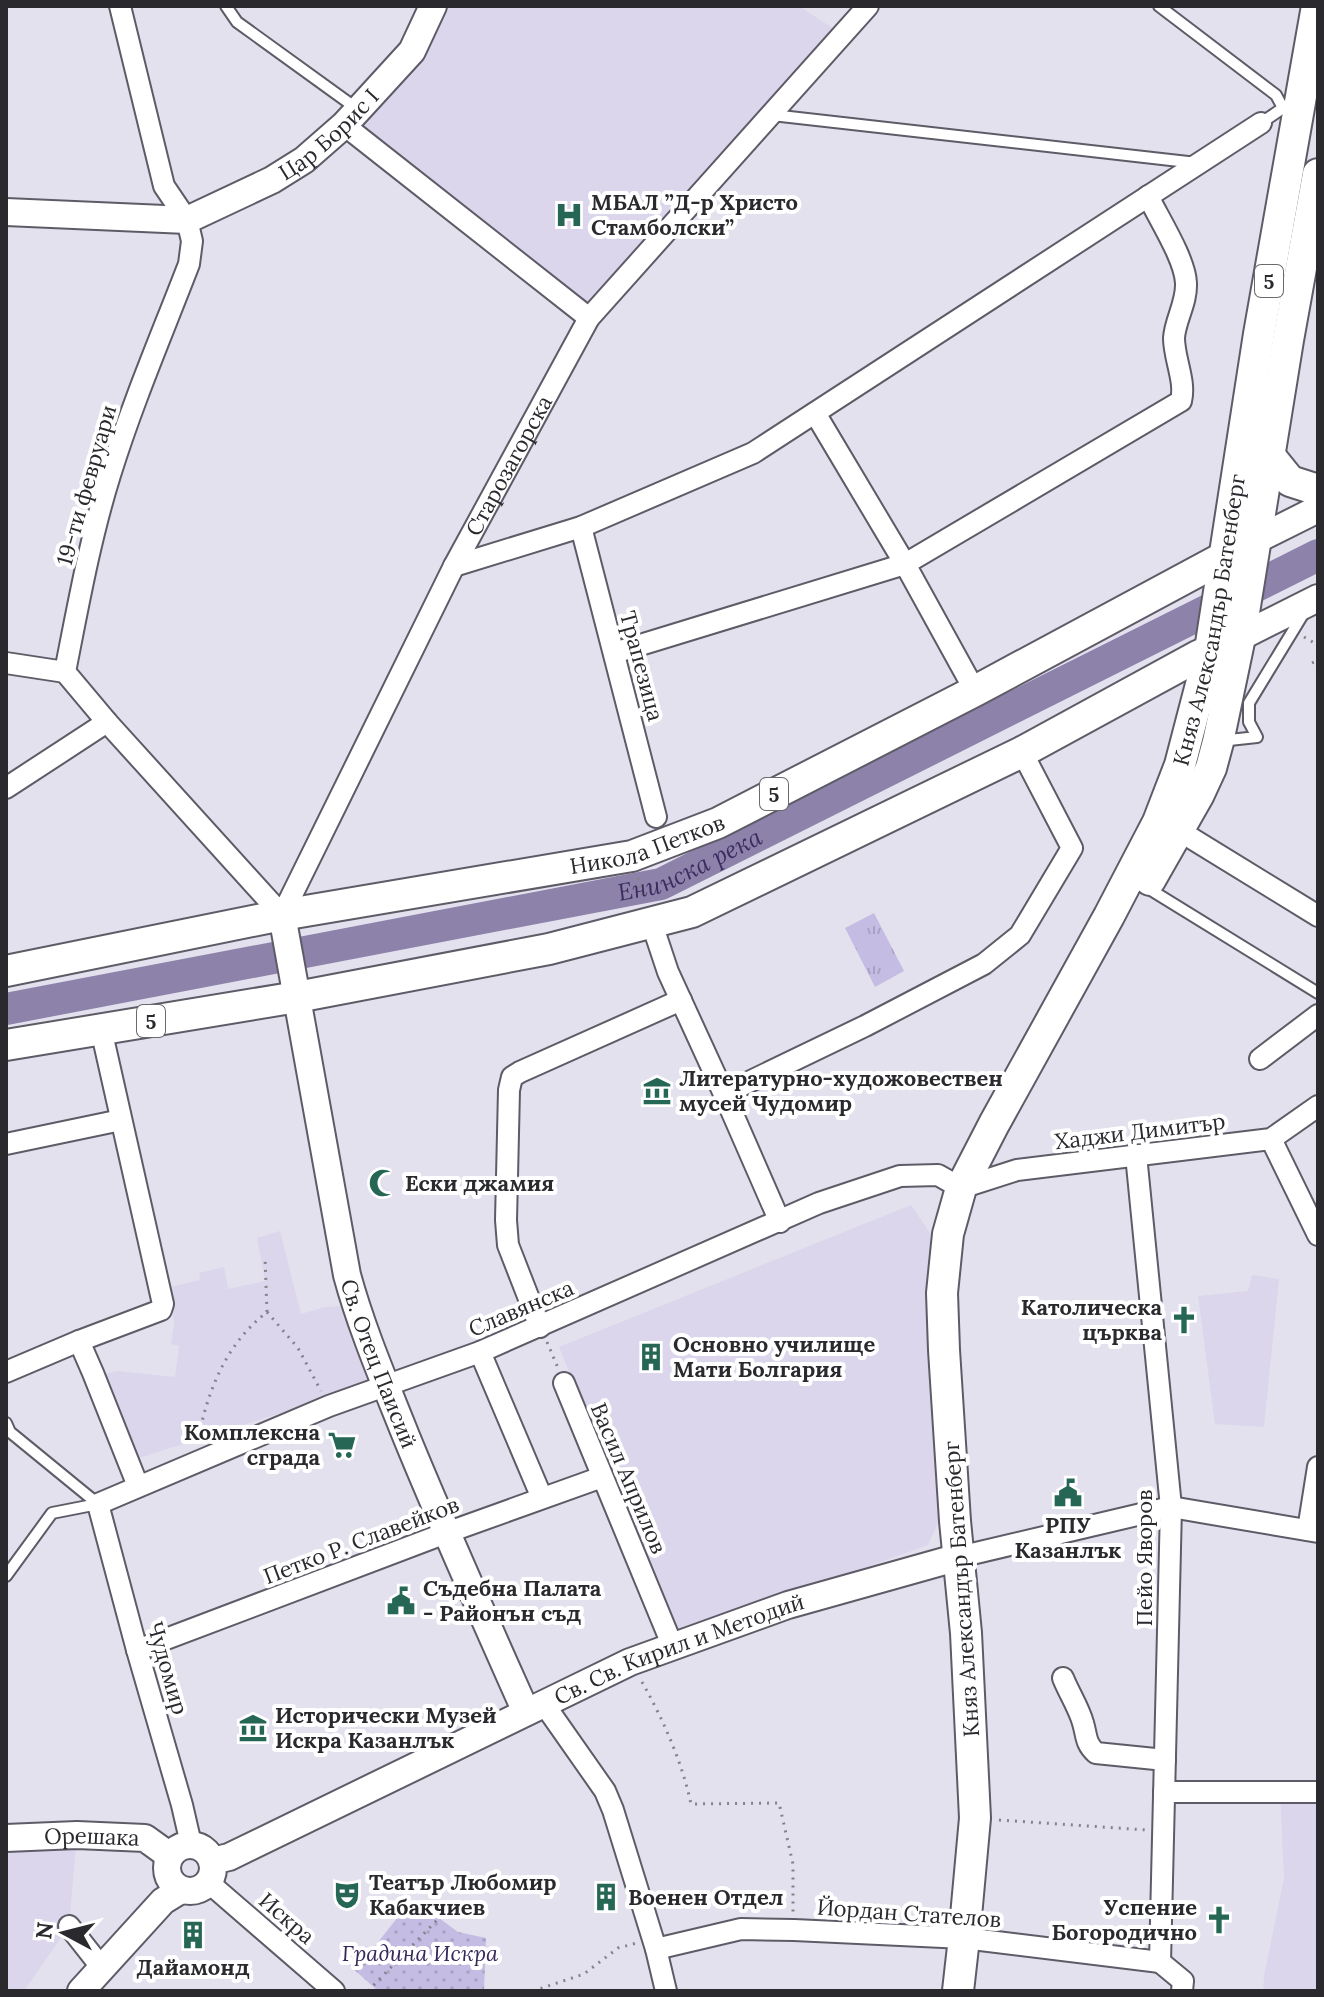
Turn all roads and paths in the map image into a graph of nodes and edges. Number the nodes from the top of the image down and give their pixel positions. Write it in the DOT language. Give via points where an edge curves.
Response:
graph roads {
  1 [pos="120,6"];
  2 [pos="226,6"];
  3 [pos="433,6"];
  4 [pos="868,6"];
  5 [pos="1159,6"];
  6 [pos="1317,6"];
  7 [pos="770,115"];
  8 [pos="351,117"];
  9 [pos="1261,123"];
  10 [pos="1199,163"];
  11 [pos="1318,174"];
  12 [pos="1148,196"];
  13 [pos="6,212"];
  14 [pos="187,220"];
  15 [pos="589,318"];
  16 [pos="815,413"];
  17 [pos="1269,455"];
  18 [pos="1318,490"];
  19 [pos="1318,509"];
  20 [pos="581,527"];
  21 [pos="1239,560"];
  22 [pos="905,564"];
  23 [pos="454,566"];
  24 [pos="1315,600"];
  25 [pos="1227,632"];
  26 [pos="614,653"];
  27 [pos="1318,660"];
  28 [pos="6,663"];
  29 [pos="1312,663"];
  30 [pos="65,672"];
  31 [pos="975,691"];
  32 [pos="107,722"];
  33 [pos="1218,742"];
  34 [pos="1022,752"];
  35 [pos="6,788"];
  36 [pos="656,817"];
  37 [pos="1178,830"];
  38 [pos="638,878"];
  39 [pos="1146,887"];
  40 [pos="649,914"];
  41 [pos="1318,916"];
  42 [pos="283,923"];
  43 [pos="6,971"];
  44 [pos="296,990"];
  45 [pos="1318,993"];
  46 [pos="681,1000"];
  47 [pos="1318,1015"];
  48 [pos="101,1029"];
  49 [pos="6,1045"];
  50 [pos="1260,1059"];
  51 [pos="724,1094"];
  52 [pos="1318,1106"];
  53 [pos="121,1120"];
  54 [pos="1271,1139"];
  55 [pos="6,1144"];
  56 [pos="1136,1155"];
  57 [pos="961,1188"];
  58 [pos="780,1222"];
  59 [pos="1318,1235"];
  60 [pos="265,1257"];
  61 [pos="267,1312"];
  62 [pos="540,1327"];
  63 [pos="79,1341"];
  64 [pos="480,1352"];
  65 [pos="6,1372"];
  66 [pos="564,1383"];
  67 [pos="385,1385"];
  68 [pos="329,1406"];
  69 [pos="6,1423"];
  70 [pos="193,1462"];
  71 [pos="1318,1467"];
  72 [pos="602,1477"];
  73 [pos="138,1486"];
  74 [pos="542,1498"];
  75 [pos="98,1504"];
  76 [pos="1171,1507"];
  77 [pos="1313,1531"];
  78 [pos="446,1533"];
  79 [pos="959,1557"];
  80 [pos="6,1576"];
  81 [pos="673,1647"];
  82 [pos="137,1650"];
  83 [pos="630,1662"];
  84 [pos="1063,1678"];
  85 [pos="535,1708"];
  86 [pos="1165,1760"];
  87 [pos="1164,1792"];
  88 [pos="1318,1792"];
  89 [pos="975,1818"];
  90 [pos="1162,1831"];
  91 [pos="6,1838"];
  92 [pos="180,1850"];
  93 [pos="210,1871"];
  94 [pos="181,1890"];
  95 [pos="439,1918"];
  96 [pos="69,1926"];
  97 [pos="794,1930"];
  98 [pos="964,1938"];
  99 [pos="654,1944"];
  100 [pos="1160,1962"];
  101 [pos="102,1968"];
  102 [pos="81,1991"];
  103 [pos="334,1991"];
  104 [pos="368,1991"];
  105 [pos="533,1991"];
  106 [pos="666,1991"];
  107 [pos="958,1991"];
  108 [pos="1182,1991"];
  1 -- 14 [label="street" via="164,186"];
  2 -- 8 [label="lane" via="237,22"];
  3 -- 8 [label="main road, Цар Борис I" via="412,51"];
  4 -- 7 [label="street, Старозагорска"];
  5 -- 9 [label="lane" via="1276,95 1283,108"];
  6 -- 21 [label="main road, Княз Александър Батенберг / 5" via="1259,334"];
  7 -- 10 [label="lane"];
  7 -- 15 [label="street, Старозагорска"];
  8 -- 14 [label="main road, Цар Борис I" via="304,160"];
  8 -- 15 [label="street"];
  9 -- 10 [label="street"];
  10 -- 12 [label="street"];
  11 -- 17 [label="main road, Княз Александър Батенберг / 5"];
  12 -- 16 [label="street"];
  12 -- 22 [label="street" via="1186,284 1174,338 1181,401"];
  13 -- 14 [label="main road"];
  14 -- 30 [label="street, 19-ти февруари" via="192,241 189,264 109,477"];
  15 -- 23 [label="street, Старозагорска"];
  16 -- 20 [label="street" via="753,453"];
  16 -- 22 [label="street"];
  17 -- 18 [label="main road" via="1290,481"];
  17 -- 21 [label="main road, Княз Александър Батенберг / 5"];
  19 -- 21 [label="main road, Никола Петков"];
  20 -- 23 [label="street"];
  20 -- 26 [label="street, Трапезица"];
  21 -- 25 [label="main road, Княз Александър Батенберг"];
  21 -- 25 [label="main road, Княз Александър Батенберг / 5"];
  21 -- 31 [label="main road, Никола Петков / 5"];
  22 -- 26 [label="street"];
  22 -- 31 [label="street"];
  23 -- 42 [label="street, Старозагорска"];
  24 -- 25 [label="main road"];
  24 -- 33 [label="lane" via="1249,703 1249,722 1257,737"];
  25 -- 33 [label="main road, Княз Александър Батенберг"];
  25 -- 34 [label="main road, 5"];
  25 -- 57 [label="main road, Княз Александър Батенберг" via="1158,822"];
  26 -- 36 [label="street, Трапезица"];
  27 -- 29 [label="path"];
  28 -- 30 [label="street"];
  30 -- 32 [label="street"];
  31 -- 42 [label="main road, Никола Петков / 5" via="718,823 632,856"];
  32 -- 35 [label="street"];
  32 -- 42 [label="street"];
  33 -- 37 [label="main road, Княз Александър Батенберг" via="1211,768"];
  34 -- 40 [label="main road, 5" via="692,912"];
  34 -- 51 [label="street" via="1072,848 1020,935 984,964"];
  37 -- 39 [label="main road, Княз Александър Батенберг"];
  37 -- 41 [label="street"];
  38 -- 40 [label="path"];
  39 -- 45 [label="lane"];
  39 -- 57 [label="main road, Княз Александър Батенберг" via="1007,1134"];
  40 -- 44 [label="main road, 5" via="549,949"];
  40 -- 46 [label="street"];
  42 -- 43 [label="main road, Никола Петков / 5"];
  42 -- 44 [label="main road"];
  44 -- 48 [label="main road, 5"];
  44 -- 67 [label="main road, Св. Отец Паисий" via="347,1275"];
  46 -- 51 [label="street"];
  46 -- 62 [label="street" via="512,1077 508,1245"];
  47 -- 50 [label="street"];
  48 -- 49 [label="main road, 5"];
  48 -- 53 [label="street"];
  51 -- 58 [label="street"];
  52 -- 54 [label="street, Хаджи Димитър"];
  53 -- 55 [label="street"];
  53 -- 63 [label="street" via="163,1304 161,1310"];
  54 -- 56 [label="street, Хаджи Димитър"];
  54 -- 59 [label="street"];
  56 -- 57 [label="street, Хаджи Димитър" via="1017,1170"];
  56 -- 76 [label="street, Пейо Яворов"];
  57 -- 58 [label="street, Славянска" via="938,1175 900,1176"];
  57 -- 79 [label="main road, Княз Александър Батенберг" via="948,1234 942,1293"];
  58 -- 62 [label="street, Славянска"];
  60 -- 61 [label="path"];
  61 -- 68 [label="path" via="298,1348"];
  61 -- 70 [label="path" via="224,1360 204,1408"];
  62 -- 64 [label="street, Славянска"];
  62 -- 66 [label="path"];
  63 -- 65 [label="street"];
  63 -- 73 [label="street"];
  64 -- 67 [label="street, Славянска"];
  64 -- 74 [label="street"];
  66 -- 72 [label="street, Васил Априлов"];
  67 -- 68 [label="street, Славянска"];
  67 -- 78 [label="main road, Св. Отец Паисий"];
  68 -- 70 [label="street, Славянска"];
  69 -- 75 [label="lane" via="10,1432"];
  70 -- 73 [label="street, Славянска"];
  71 -- 77 [label="street"];
  72 -- 74 [label="street, Петко Р. Славейков"];
  72 -- 81 [label="street, Васил Априлов"];
  73 -- 75 [label="street, Славянска"];
  74 -- 78 [label="street, Петко Р. Славейков"];
  75 -- 80 [label="lane" via="52,1513"];
  75 -- 82 [label="street, Чудомир"];
  76 -- 77 [label="street"];
  76 -- 79 [label="street, Св. Св. Кирил и Методий"];
  76 -- 86 [label="street, Пейо Яворов"];
  78 -- 82 [label="street, Петко Р. Славейков"];
  78 -- 85 [label="main road, Св. Отец Паисий"];
  79 -- 81 [label="main road, Св. Св. Кирил и Методий" via="788,1605"];
  79 -- 89 [label="main road, Княз Александър Батенберг"];
  81 -- 83 [label="main road, Св. Св. Кирил и Методий"];
  82 -- 92 [label="street, Чудомир" via="182,1805"];
  83 -- 85 [label="main road, Св. Св. Кирил и Методий"];
  83 -- 97 [label="path" via="653,1701 691,1804 779,1803 793,1864"];
  84 -- 86 [label="street" via="1096,1753"];
  85 -- 93 [label="main road, Св. Св. Кирил и Методий"];
  85 -- 99 [label="street, Св. Отец Паисий" via="605,1791"];
  86 -- 87 [label="street, Пейо Яворов"];
  87 -- 88 [label="street"];
  87 -- 90 [label="street, Пейо Яворов"];
  89 -- 90 [label="path"];
  89 -- 98 [label="main road, Княз Александър Батенберг"];
  90 -- 100 [label="street, Пейо Яворов"];
  91 -- 92 [label="main road, Орешака" via="145,1838"];
  92 -- 93 [label="main road" via="204,1849"];
  92 -- 94 [label="main road" via="167,1863 167,1871"];
  93 -- 94 [label="main road" via="196,1890"];
  93 -- 103 [label="street, Искра"];
  94 -- 101 [label="main road" via="163,1901"];
  95 -- 104 [label="path"];
  96 -- 101 [label="street"];
  97 -- 98 [label="street, Йордан Стателов"];
  97 -- 99 [label="street, Йордан Стателов" via="741,1929"];
  98 -- 100 [label="street, Йордан Стателов"];
  98 -- 107 [label="main road, Княз Александър Батенберг"];
  99 -- 105 [label="path" via="618,1948 584,1974"];
  99 -- 106 [label="street, Св. Отец Паисий"];
  100 -- 108 [label="street" via="1183,1981"];
  101 -- 102 [label="main road"];
}
